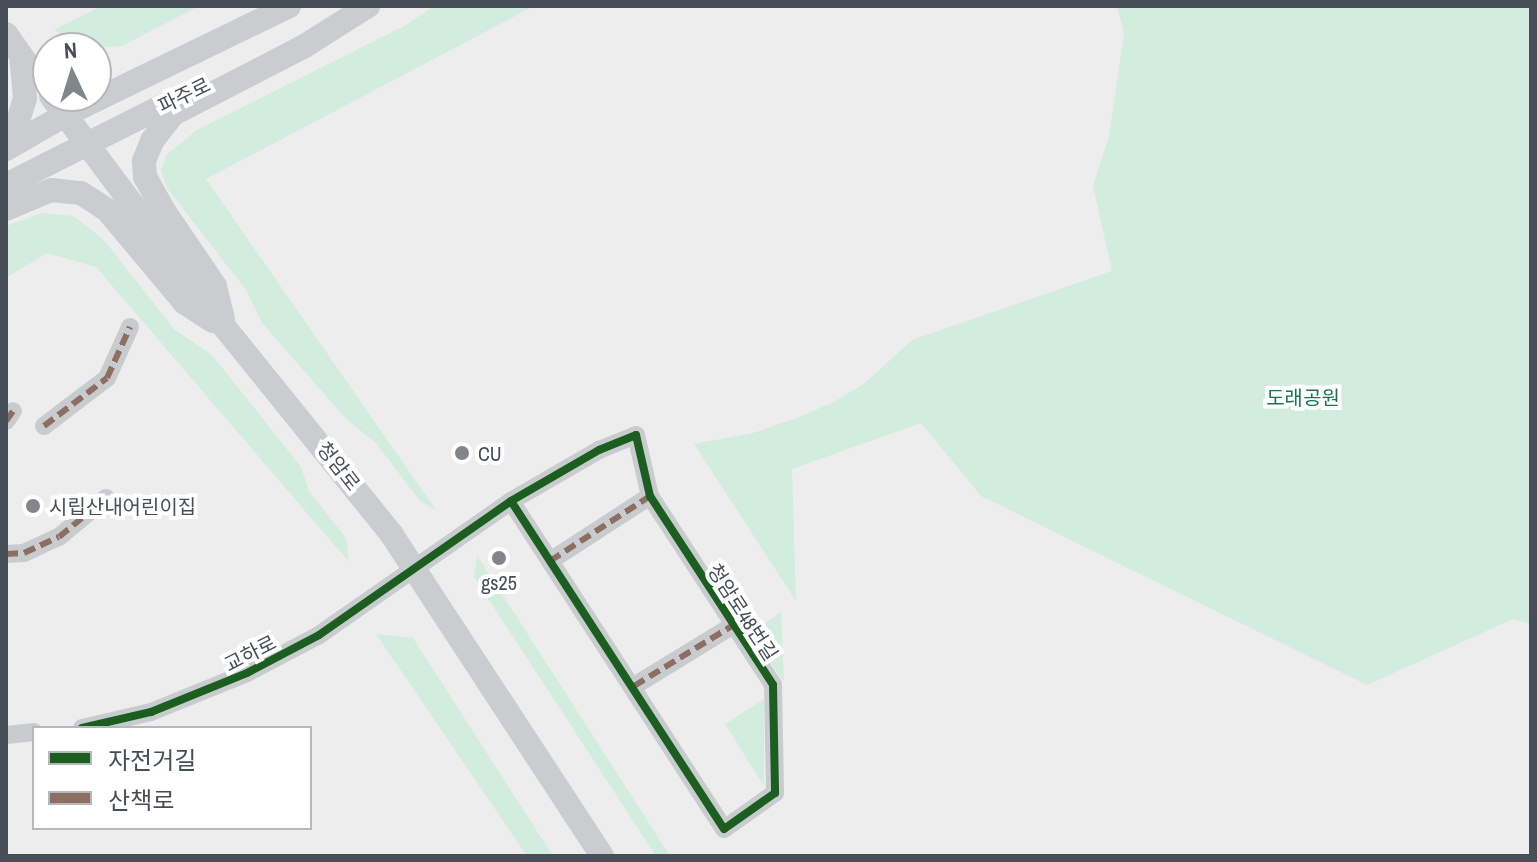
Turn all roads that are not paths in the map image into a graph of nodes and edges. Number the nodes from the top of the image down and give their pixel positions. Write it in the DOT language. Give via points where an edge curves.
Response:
graph roads {
  1 [pos="289,6"];
  2 [pos="365,6"];
  3 [pos="6,34"];
  4 [pos="21,55"];
  5 [pos="32,63"];
  6 [pos="32,70"];
  7 [pos="141,78"];
  8 [pos="112,85"];
  9 [pos="112,86"];
  10 [pos="43,112"];
  11 [pos="62,112"];
  12 [pos="6,139"];
  13 [pos="85,143"];
  14 [pos="6,149"];
  15 [pos="6,185"];
  16 [pos="6,209"];
  17 [pos="130,327"];
  18 [pos="226,329"];
  19 [pos="44,426"];
  20 [pos="650,496"];
  21 [pos="106,498"];
  22 [pos="511,501"];
  23 [pos="6,554"];
  24 [pos="550,561"];
  25 [pos="415,568"];
  26 [pos="732,626"];
  27 [pos="634,686"];
  28 [pos="91,726"];
  29 [pos="32,732"];
  30 [pos="6,735"];
  31 [pos="602,856"];
  1 -- 7 [label="main road, 파주로"];
  2 -- 13 [label="main road, 파주로"];
  2 -- 18 [label="main road" via="303,47 173,114 152,141 144,161 145,177 215,286"];
  3 -- 4 [label="main road, 청암로"];
  4 -- 5 [label="main road"];
  4 -- 6 [label="main road, 청암로"];
  4 -- 12 [label="main road" via="25,98"];
  7 -- 8 [label="main road"];
  7 -- 9 [label="main road, 파주로"];
  10 -- 14 [label="main road, 파주로"];
  11 -- 13 [label="main road, 청암로"];
  13 -- 15 [label="main road, 파주로"];
  13 -- 18 [label="main road, 청암로"];
  16 -- 18 [label="main road" via="51,190 81,193 107,210 185,303"];
  17 -- 19 [label="street" via="107,378"];
  18 -- 25 [label="main road, 청암로" via="304,421"];
  20 -- 22 [label="street, 청암로48번길" via="636,435 599,450"];
  20 -- 24 [label="street"];
  20 -- 26 [label="street, 청암로48번길"];
  21 -- 23 [label="street" via="59,537 24,553"];
  22 -- 24 [label="street, 청암로48번길"];
  22 -- 25 [label="street, 청암로48번길"];
  24 -- 27 [label="street, 청암로48번길"];
  25 -- 28 [label="street, 교하로" via="319,635 247,673 151,712"];
  25 -- 31 [label="main road, 청암로"];
  26 -- 27 [label="street, 청암로48번길"];
  26 -- 27 [label="street, 청암로48번길" via="773,685 775,793 724,829"];
  29 -- 30 [label="street"];
}
